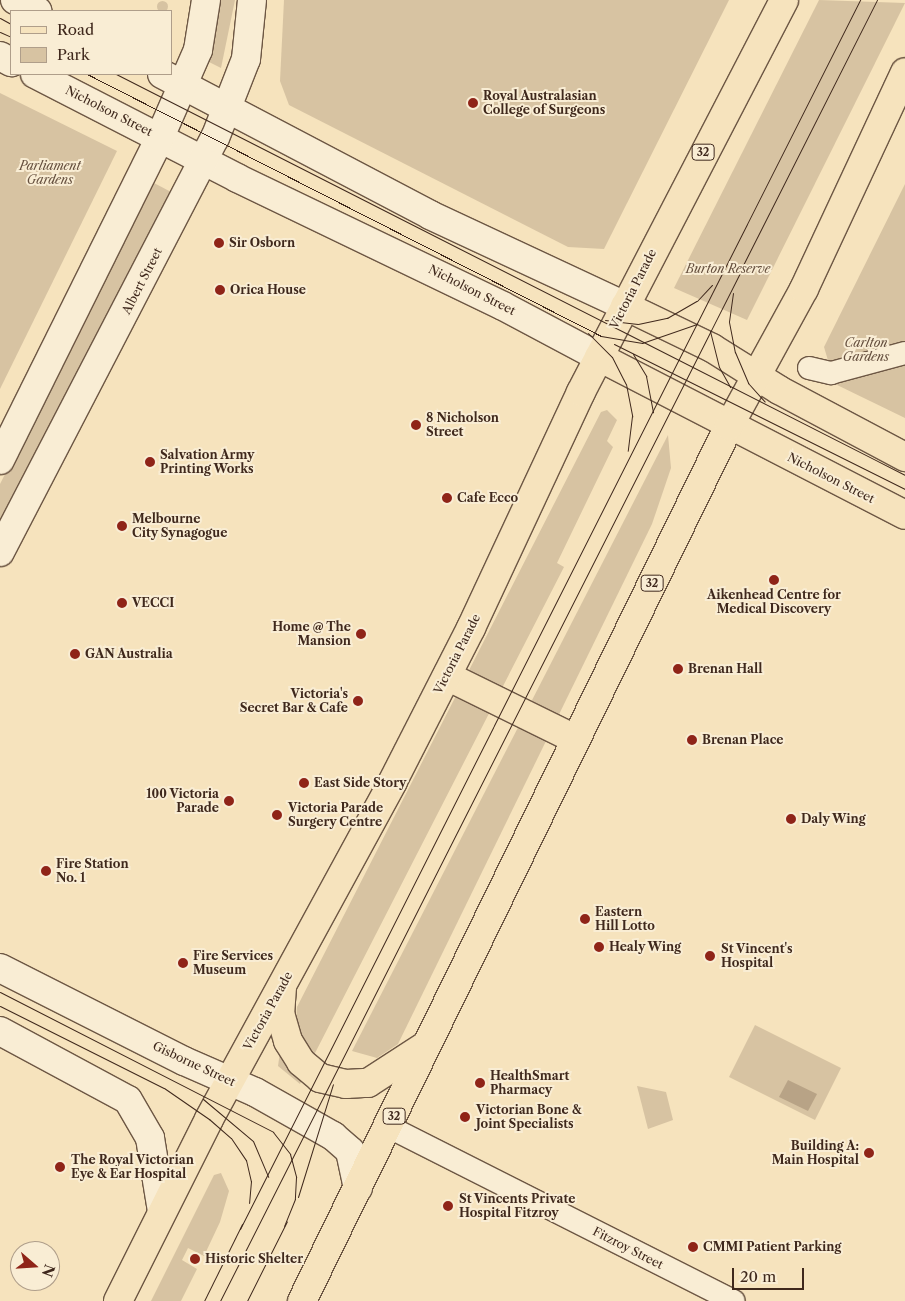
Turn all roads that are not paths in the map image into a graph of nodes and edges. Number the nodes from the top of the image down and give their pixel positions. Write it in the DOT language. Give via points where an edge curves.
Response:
graph roads {
  1 [pos="15,0"];
  2 [pos="206,0"];
  3 [pos="252,0"];
  4 [pos="784,0"];
  5 [pos="36,10"];
  6 [pos="905,72"];
  7 [pos="37,75"];
  8 [pos="173,79"];
  9 [pos="228,109"];
  10 [pos="160,138"];
  11 [pos="204,161"];
  12 [pos="625,306"];
  13 [pos="905,353"];
  14 [pos="598,357"];
  15 [pos="810,368"];
  16 [pos="759,378"];
  17 [pos="729,426"];
  18 [pos="905,457"];
  19 [pos="0,460"];
  20 [pos="905,515"];
  21 [pos="0,552"];
  22 [pos="447,676"];
  23 [pos="574,739"];
  24 [pos="0,968"];
  25 [pos="282,986"];
  26 [pos="0,1031"];
  27 [pos="428,1044"];
  28 [pos="229,1081"];
  29 [pos="389,1127"];
  30 [pos="358,1188"];
  31 [pos="162,1211"];
  32 [pos="118,1301"];
  33 [pos="302,1301"];
  34 [pos="733,1301"];
  1 -- 5 [label="street"];
  2 -- 8 [label="street" via="201,39"];
  3 -- 9 [label="street, Albert Street" via="246,59"];
  4 -- 12 [label="main road, Victoria Parade / 32"];
  6 -- 16 [label="main road, 32"];
  7 -- 10 [label="street, Nicholson Street"];
  8 -- 9 [label="street"];
  8 -- 10 [label="street"];
  9 -- 11 [label="street, Albert Street"];
  9 -- 12 [label="street" via="430,215"];
  10 -- 11 [label="street, Nicholson Street"];
  10 -- 19 [label="street"];
  11 -- 14 [label="street, Nicholson Street" via="496,302"];
  11 -- 21 [label="street, Albert Street"];
  12 -- 14 [label="main road, Victoria Parade / 32"];
  12 -- 16 [label="main road" via="712,348"];
  13 -- 15 [label="street" via="831,373"];
  14 -- 17 [label="main road, Nicholson Street"];
  14 -- 22 [label="main road, Victoria Parade / 32"];
  16 -- 17 [label="main road, 32"];
  16 -- 18 [label="main road"];
  17 -- 20 [label="main road, Nicholson Street"];
  17 -- 23 [label="main road, 32"];
  22 -- 23 [label="main road"];
  22 -- 25 [label="main road, Victoria Parade / 32" via="330,903"];
  23 -- 27 [label="main road, 32"];
  24 -- 28 [label="street, Gisborne Street"];
  25 -- 27 [label="main road" via="280,1013 288,1041 301,1062 320,1078 346,1084 368,1083"];
  25 -- 28 [label="main road, Victoria Parade / 32"];
  26 -- 31 [label="street" via="114,1090 132,1105 150,1138"];
  27 -- 29 [label="main road, 32"];
  28 -- 30 [label="street, Gisborne Street" via="342,1142 353,1159"];
  28 -- 31 [label="main road, Victoria Parade / 32"];
  29 -- 30 [label="main road, 32"];
  29 -- 34 [label="street, Fitzroy Street"];
  30 -- 33 [label="main road, 32"];
  31 -- 32 [label="main road, Victoria Parade / 32"];
}
